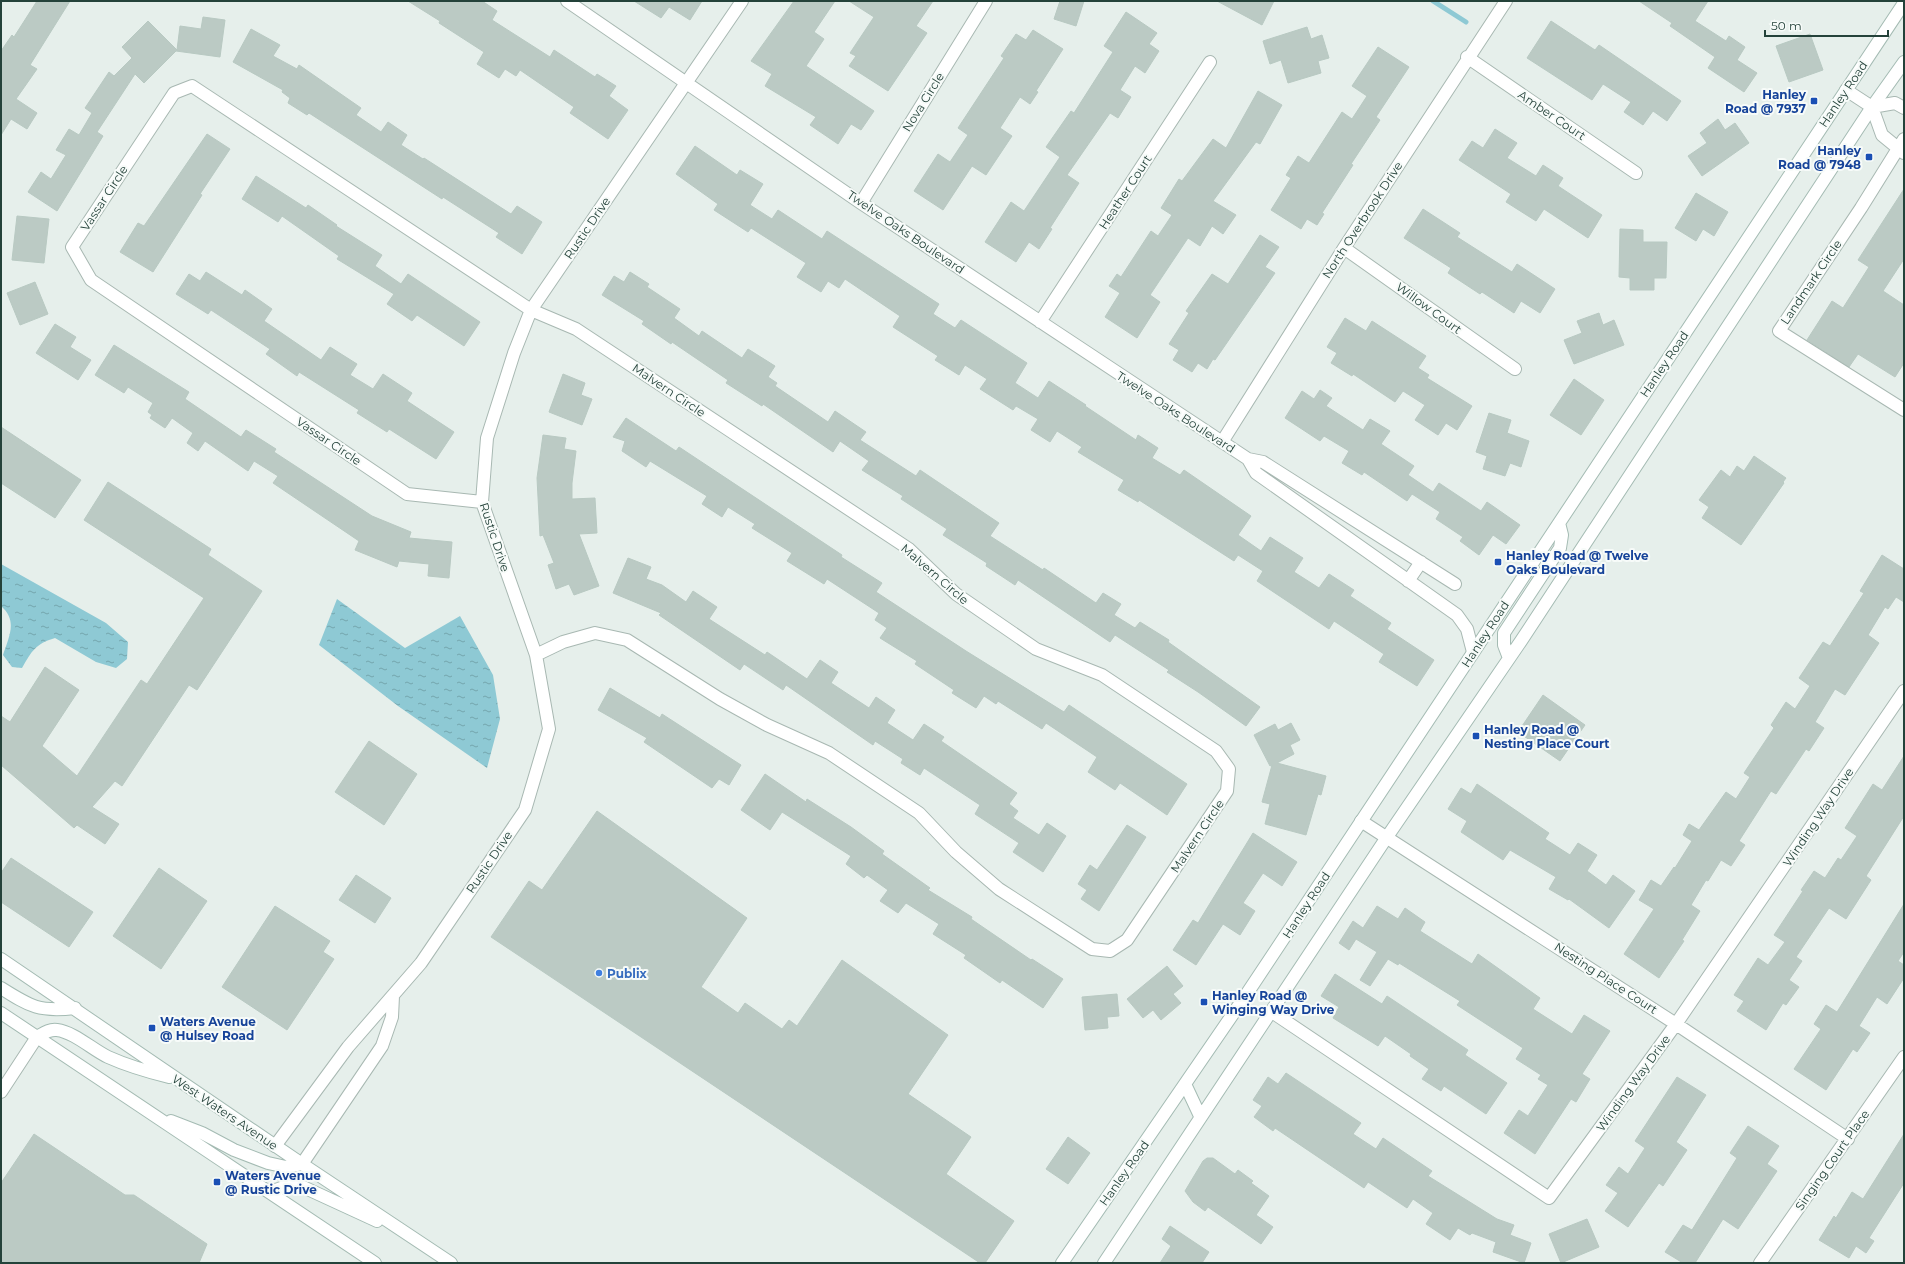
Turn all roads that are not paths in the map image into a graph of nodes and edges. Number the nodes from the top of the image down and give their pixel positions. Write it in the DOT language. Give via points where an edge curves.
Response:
graph roads {
  1 [pos="567,1"];
  2 [pos="742,1"];
  3 [pos="986,1"];
  4 [pos="1506,1"];
  5 [pos="1904,3"];
  6 [pos="1467,57"];
  7 [pos="1210,62"];
  8 [pos="1904,62"];
  9 [pos="687,82"];
  10 [pos="1846,90"];
  11 [pos="1872,107"];
  12 [pos="1904,108"];
  13 [pos="1902,147"];
  14 [pos="1636,173"];
  15 [pos="861,203"];
  16 [pos="1344,248"];
  17 [pos="531,310"];
  18 [pos="1040,322"];
  19 [pos="1515,370"];
  20 [pos="1904,410"];
  21 [pos="1222,442"];
  22 [pos="1248,459"];
  23 [pos="482,502"];
  24 [pos="1559,522"];
  25 [pos="1421,562"];
  26 [pos="1408,581"];
  27 [pos="1455,584"];
  28 [pos="1473,652"];
  29 [pos="536,655"];
  30 [pos="1509,658"];
  31 [pos="1904,691"];
  32 [pos="1361,821"];
  33 [pos="1387,837"];
  34 [pos="1,959"];
  35 [pos="1,988"];
  36 [pos="393,996"];
  37 [pos="75,1008"];
  38 [pos="1272,1012"];
  39 [pos="1,1013"];
  40 [pos="1676,1024"];
  41 [pos="37,1037"];
  42 [pos="1904,1057"];
  43 [pos="180,1080"];
  44 [pos="1185,1084"];
  45 [pos="1,1092"];
  46 [pos="150,1113"];
  47 [pos="1200,1116"];
  48 [pos="1848,1139"];
  49 [pos="275,1146"];
  50 [pos="302,1164"];
  51 [pos="270,1192"];
  52 [pos="428,1247"];
  53 [pos="375,1263"];
  54 [pos="451,1263"];
  55 [pos="1062,1263"];
  56 [pos="1104,1263"];
  57 [pos="1760,1263"];
  1 -- 9 [label="street, Twelve Oaks Boulevard"];
  2 -- 9 [label="street"];
  3 -- 15 [label="street, Nova Circle"];
  4 -- 6 [label="street, North Overbrook Drive"];
  5 -- 10 [label="street, Hanley Road"];
  6 -- 14 [label="street, Amber Court"];
  6 -- 16 [label="street, North Overbrook Drive"];
  7 -- 18 [label="street, Heather Court"];
  8 -- 11 [label="street"];
  9 -- 15 [label="street, Twelve Oaks Boulevard"];
  9 -- 17 [label="street, Rustic Drive"];
  10 -- 11 [label="street"];
  10 -- 24 [label="street, Hanley Road"];
  11 -- 12 [label="street" via="1894,103"];
  11 -- 13 [label="street, Landmark Circle" via="1882,135"];
  11 -- 30 [label="street"];
  13 -- 20 [label="street, Landmark Circle" via="1778,330"];
  15 -- 18 [label="street, Twelve Oaks Boulevard"];
  16 -- 19 [label="street, Willow Court"];
  16 -- 21 [label="street, North Overbrook Drive"];
  17 -- 23 [label="street, Rustic Drive" via="514,353 487,438"];
  17 -- 23 [label="street, Vassar Circle" via="192,86 174,93 72,247 91,280 407,494"];
  17 -- 29 [label="street, Malvern Circle" via="576,329 909,549 956,594 1036,649 1102,675 1216,751 1229,769 1227,791 1127,940 1110,951 1092,949 999,889 956,852 919,813 836,757 720,700 627,640 595,634 563,642"];
  18 -- 21 [label="street, Twelve Oaks Boulevard"];
  21 -- 22 [label="street, Twelve Oaks Boulevard"];
  22 -- 25 [label="street, Twelve Oaks Boulevard" via="1263,462"];
  22 -- 26 [label="street, Twelve Oaks Boulevard" via="1256,473"];
  23 -- 29 [label="street, Rustic Drive"];
  24 -- 28 [label="street, Hanley Road"];
  24 -- 30 [label="street" via="1562,535 1560,548 1504,633 1504,645"];
  25 -- 26 [label="street"];
  25 -- 27 [label="street, Twelve Oaks Boulevard"];
  26 -- 28 [label="street, Twelve Oaks Boulevard" via="1457,615 1467,629"];
  28 -- 32 [label="street, Hanley Road"];
  29 -- 36 [label="street, Rustic Drive" via="549,729 525,810 421,963"];
  30 -- 33 [label="street"];
  31 -- 40 [label="street, Winding Way Drive"];
  32 -- 33 [label="street, Nesting Place Court"];
  32 -- 44 [label="street, Hanley Road"];
  33 -- 38 [label="street"];
  33 -- 40 [label="street, Nesting Place Court"];
  34 -- 37 [label="street, West Waters Avenue"];
  35 -- 37 [label="street" via="28,1005 51,1011"];
  36 -- 49 [label="street, Rustic Drive" via="348,1047"];
  36 -- 50 [label="street" via="392,1017 382,1046"];
  37 -- 43 [label="street, West Waters Avenue"];
  38 -- 40 [label="street, Winding Way Drive" via="1549,1198"];
  38 -- 47 [label="street"];
  39 -- 41 [label="street"];
  40 -- 48 [label="street, Nesting Place Court"];
  41 -- 43 [label="street" via="52,1030 59,1030 108,1057 135,1068"];
  41 -- 45 [label="street"];
  41 -- 46 [label="street"];
  42 -- 48 [label="street, Singing Court Place"];
  43 -- 49 [label="street, West Waters Avenue"];
  44 -- 47 [label="street"];
  44 -- 55 [label="street, Hanley Road"];
  46 -- 50 [label="street" via="268,1163 286,1167"];
  46 -- 51 [label="street"];
  47 -- 56 [label="street"];
  48 -- 57 [label="street, Singing Court Place"];
  49 -- 50 [label="street, West Waters Avenue"];
  50 -- 52 [label="street, West Waters Avenue"];
  51 -- 52 [label="street" via="287,1186 301,1186"];
  51 -- 53 [label="street"];
  52 -- 54 [label="street, West Waters Avenue"];
}
